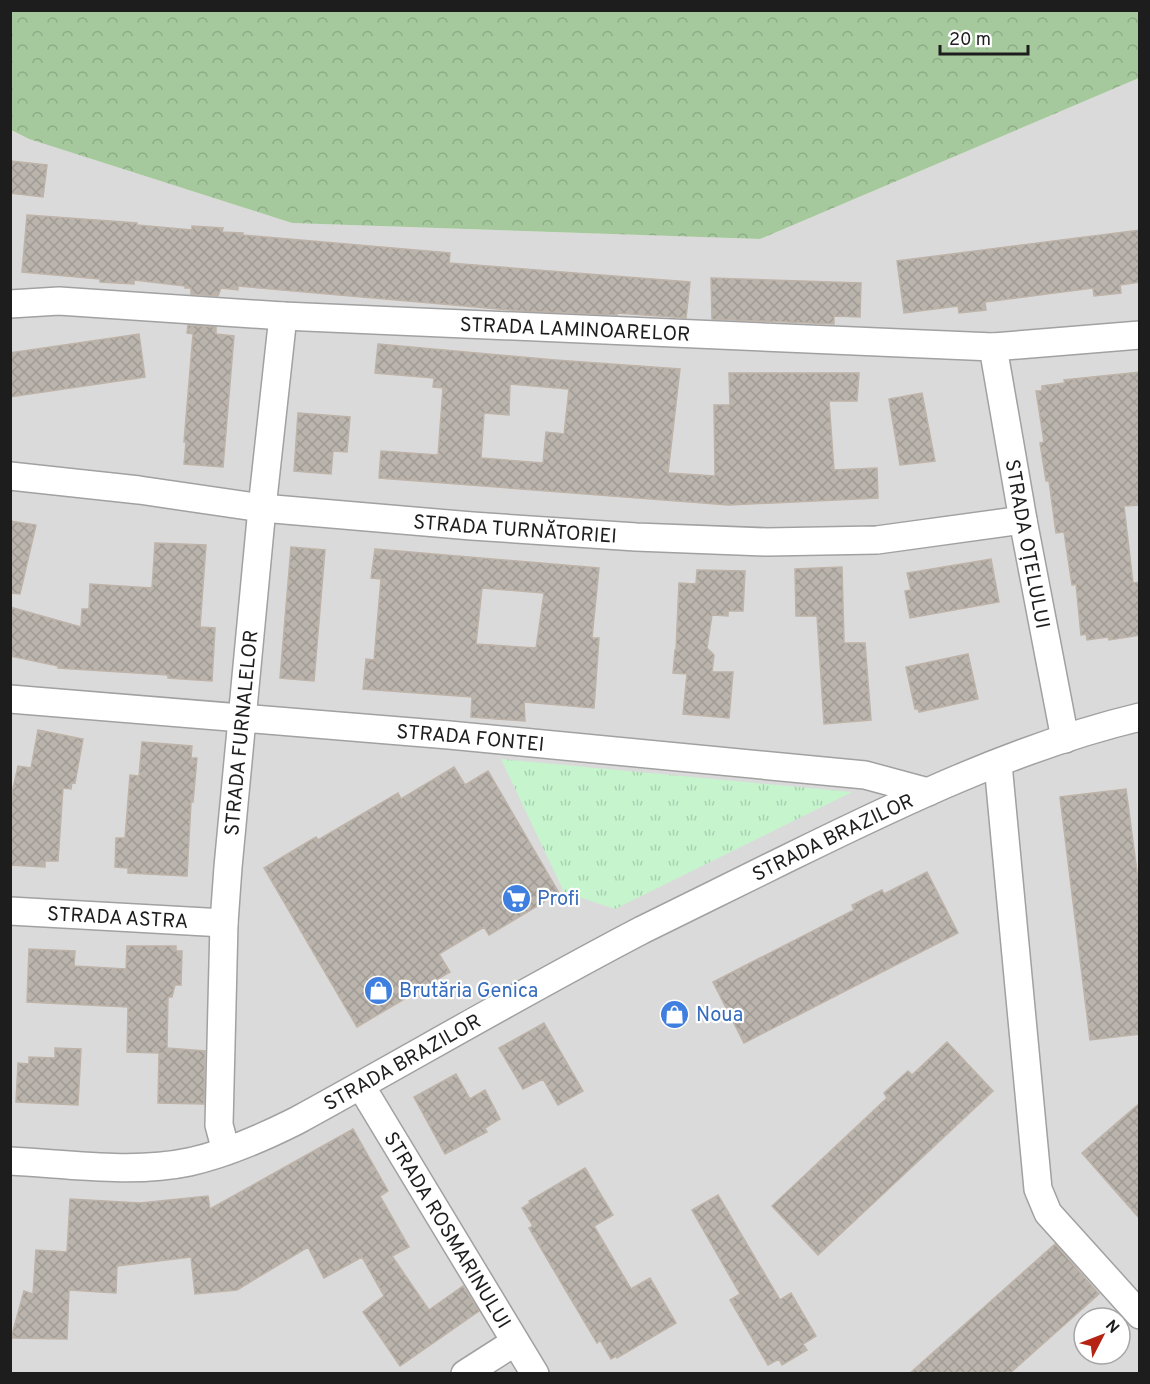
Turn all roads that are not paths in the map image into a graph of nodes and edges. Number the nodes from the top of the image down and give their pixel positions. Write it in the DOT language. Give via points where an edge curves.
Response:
graph roads {
  1 [pos="10,304"];
  2 [pos="283,315"];
  3 [pos="1140,336"];
  4 [pos="993,348"];
  5 [pos="10,476"];
  6 [pos="262,508"];
  7 [pos="1023,520"];
  8 [pos="10,699"];
  9 [pos="1140,717"];
  10 [pos="242,718"];
  11 [pos="1065,739"];
  12 [pos="998,764"];
  13 [pos="928,792"];
  14 [pos="10,910"];
  15 [pos="224,923"];
  16 [pos="360,1086"];
  17 [pos="226,1151"];
  18 [pos="10,1161"];
  19 [pos="1140,1315"];
  20 [pos="515,1342"];
  21 [pos="465,1374"];
  22 [pos="535,1374"];
  1 -- 2 [label="street, STRADA LAMINOARELOR" via="59,301"];
  2 -- 4 [label="street, STRADA LAMINOARELOR"];
  2 -- 6 [label="street, STRADA FURNALELOR"];
  3 -- 4 [label="street, STRADA LAMINOARELOR"];
  4 -- 7 [label="street, STRADA OȚELULUI"];
  5 -- 6 [label="street, STRADA TURNĂTORIEI"];
  6 -- 7 [label="street, STRADA TURNĂTORIEI" via="636,537 767,542 877,540"];
  6 -- 10 [label="street, STRADA FURNALELOR"];
  7 -- 11 [label="street, STRADA OȚELULUI"];
  8 -- 10 [label="street, STRADA FONTEI"];
  9 -- 11 [label="street, STRADA BRAZILOR"];
  10 -- 13 [label="street, STRADA FONTEI" via="865,776"];
  10 -- 15 [label="street, STRADA FURNALELOR"];
  11 -- 12 [label="street, STRADA BRAZILOR"];
  12 -- 13 [label="street, STRADA BRAZILOR"];
  12 -- 19 [label="street" via="1038,1189 1048,1213"];
  13 -- 16 [label="street, STRADA BRAZILOR" via="643,930"];
  14 -- 15 [label="street, STRADA ASTRA"];
  15 -- 17 [label="street, STRADA FURNALELOR" via="219,1125"];
  16 -- 17 [label="street, STRADA BRAZILOR" via="263,1137"];
  16 -- 20 [label="street, STRADA ROSMARINULUI"];
  17 -- 18 [label="street, STRADA BRAZILOR" via="158,1166"];
  20 -- 21 [label="street"];
  20 -- 22 [label="street, STRADA ROSMARINULUI"];
}
